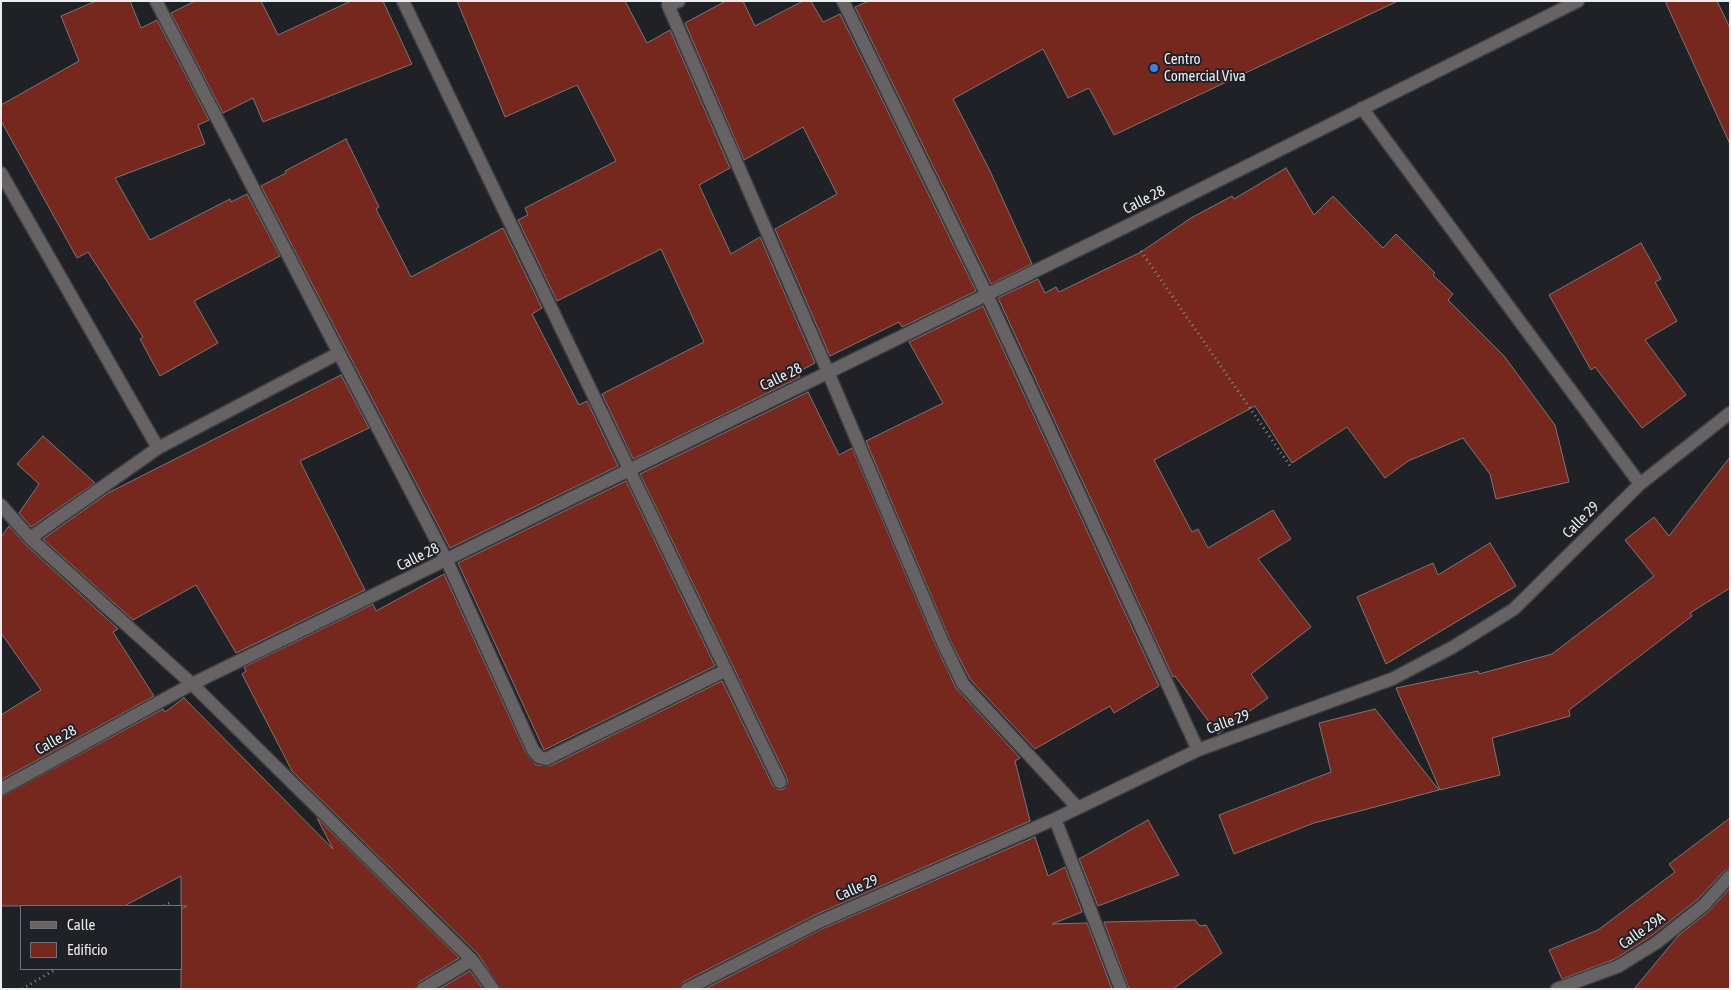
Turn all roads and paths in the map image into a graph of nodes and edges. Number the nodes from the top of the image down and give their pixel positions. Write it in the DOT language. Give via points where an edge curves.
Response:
graph roads {
  1 [pos="156,1"];
  2 [pos="403,1"];
  3 [pos="679,1"];
  4 [pos="843,1"];
  5 [pos="1578,1"];
  6 [pos="1362,108"];
  7 [pos="1,174"];
  8 [pos="1125,228"];
  9 [pos="986,294"];
  10 [pos="337,354"];
  11 [pos="828,372"];
  12 [pos="1730,413"];
  13 [pos="158,448"];
  14 [pos="1290,466"];
  15 [pos="629,470"];
  16 [pos="1640,484"];
  17 [pos="1,505"];
  18 [pos="30,538"];
  19 [pos="447,561"];
  20 [pos="726,670"];
  21 [pos="192,684"];
  22 [pos="1198,750"];
  23 [pos="780,782"];
  24 [pos="1,789"];
  25 [pos="1077,807"];
  26 [pos="1055,819"];
  27 [pos="1730,876"];
  28 [pos="171,902"];
  29 [pos="166,905"];
  30 [pos="472,960"];
  31 [pos="54,970"];
  32 [pos="22,989"];
  33 [pos="423,989"];
  34 [pos="493,989"];
  35 [pos="687,989"];
  36 [pos="1121,989"];
  37 [pos="1557,989"];
  1 -- 10 [label="street"];
  2 -- 15 [label="street"];
  3 -- 11 [label="street" via="668,5"];
  4 -- 9 [label="street"];
  5 -- 6 [label="street, Calle 28"];
  6 -- 8 [label="street, Calle 28"];
  6 -- 16 [label="street"];
  7 -- 13 [label="street"];
  8 -- 9 [label="street, Calle 28"];
  8 -- 14 [label="path"];
  9 -- 11 [label="street, Calle 28"];
  9 -- 22 [label="street"];
  10 -- 13 [label="street"];
  10 -- 19 [label="street"];
  11 -- 15 [label="street, Calle 28"];
  11 -- 25 [label="street" via="963,684"];
  12 -- 16 [label="street, Calle 29"];
  13 -- 18 [label="street"];
  15 -- 19 [label="street, Calle 28"];
  15 -- 20 [label="street"];
  16 -- 22 [label="street, Calle 29" via="1514,609 1461,642 1392,679"];
  17 -- 18 [label="street"];
  18 -- 21 [label="street"];
  19 -- 20 [label="street" via="533,750 540,757 546,759"];
  19 -- 21 [label="street, Calle 28"];
  20 -- 23 [label="street"];
  21 -- 24 [label="street, Calle 28"];
  21 -- 30 [label="street"];
  22 -- 25 [label="street, Calle 29"];
  25 -- 26 [label="street, Calle 29"];
  26 -- 35 [label="street, Calle 29" via="820,922"];
  26 -- 36 [label="street"];
  27 -- 37 [label="street, Calle 29A" via="1704,905 1656,943 1619,966"];
  28 -- 29 [label="path"];
  30 -- 33 [label="street"];
  30 -- 34 [label="street"];
  31 -- 32 [label="path"];
}
